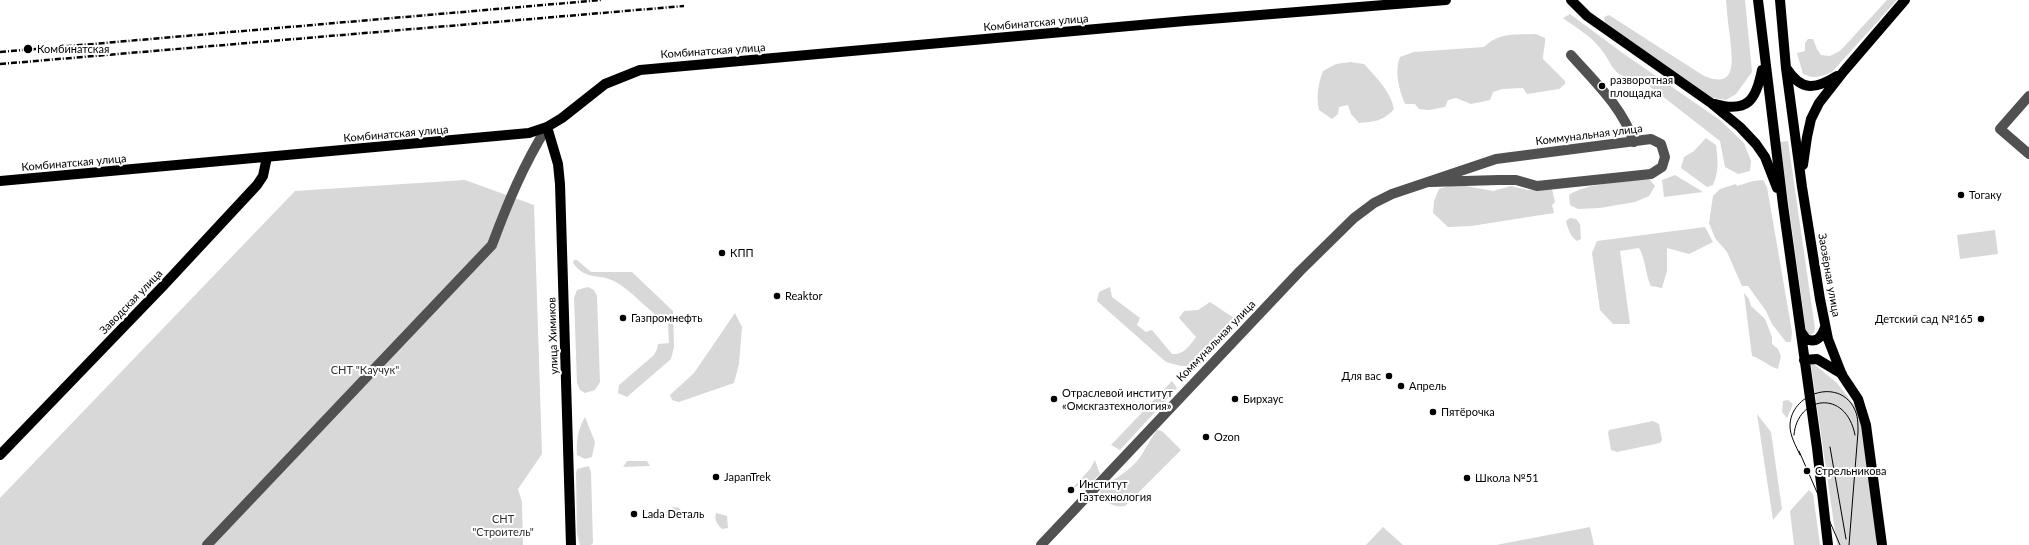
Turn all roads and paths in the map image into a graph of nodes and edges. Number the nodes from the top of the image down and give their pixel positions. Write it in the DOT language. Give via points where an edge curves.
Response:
graph roads {
  1 [pos="1446,0"];
  2 [pos="1571,0"];
  3 [pos="1758,0"];
  4 [pos="1780,0"];
  5 [pos="1906,0"];
  6 [pos="1571,55"];
  7 [pos="1764,61"];
  8 [pos="1786,68"];
  9 [pos="1844,71"];
  10 [pos="2029,96"];
  11 [pos="1711,103"];
  12 [pos="547,127"];
  13 [pos="1634,142"];
  14 [pos="2029,154"];
  15 [pos="266,157"];
  16 [pos="0,181"];
  17 [pos="1430,182"];
  18 [pos="1802,187"];
  19 [pos="1783,205"];
  20 [pos="1825,327"];
  21 [pos="1801,332"];
  22 [pos="1804,360"];
  23 [pos="1842,375"];
  24 [pos="0,455"];
  25 [pos="207,545"];
  26 [pos="572,545"];
  27 [pos="1041,545"];
  28 [pos="1828,545"];
  29 [pos="1882,545"];
  1 -- 12 [label="main road, Комбинатская улица" via="1185,20 655,68 625,75 605,84"];
  2 -- 11 [label="main road" via="1587,16"];
  3 -- 7 [label="main road"];
  4 -- 8 [label="main road, Заозёрная улица"];
  5 -- 9 [label="main road"];
  6 -- 13 [label="street" via="1614,104 1629,128"];
  7 -- 11 [label="main road" via="1759,89 1753,99 1734,108"];
  7 -- 19 [label="main road"];
  8 -- 9 [label="main road" via="1798,82 1814,87 1823,85"];
  8 -- 18 [label="main road, Заозёрная улица"];
  9 -- 18 [label="main road" via="1819,103 1811,119 1804,156"];
  10 -- 14 [label="street" via="2000,129"];
  11 -- 19 [label="main road" via="1756,144 1765,157"];
  12 -- 15 [label="main road, Комбинатская улица" via="512,136"];
  12 -- 25 [label="street" via="513,190 492,245"];
  12 -- 26 [label="main road, улица Химиков" via="558,164 560,184"];
  13 -- 17 [label="street, Коммунальная улица" via="1496,159"];
  13 -- 17 [label="street, Коммунальная улица" via="1651,139 1661,144 1665,157 1662,167 1651,174 1537,186 1510,180"];
  15 -- 16 [label="main road, Комбинатская улица"];
  15 -- 24 [label="main road, Заводская улица" via="263,176 257,186"];
  17 -- 27 [label="street, Коммунальная улица" via="1392,194 1374,203 1325,245"];
  18 -- 20 [label="main road, Заозёрная улица"];
  19 -- 21 [label="main road"];
  20 -- 21 [label="main road" via="1817,340 1806,339"];
  20 -- 23 [label="main road, Заозёрная улица"];
  21 -- 22 [label="main road"];
  22 -- 23 [label="main road" via="1817,359"];
  22 -- 28 [label="main road"];
  23 -- 29 [label="main road, Заозёрная улица" via="1858,400 1866,425"];
}
